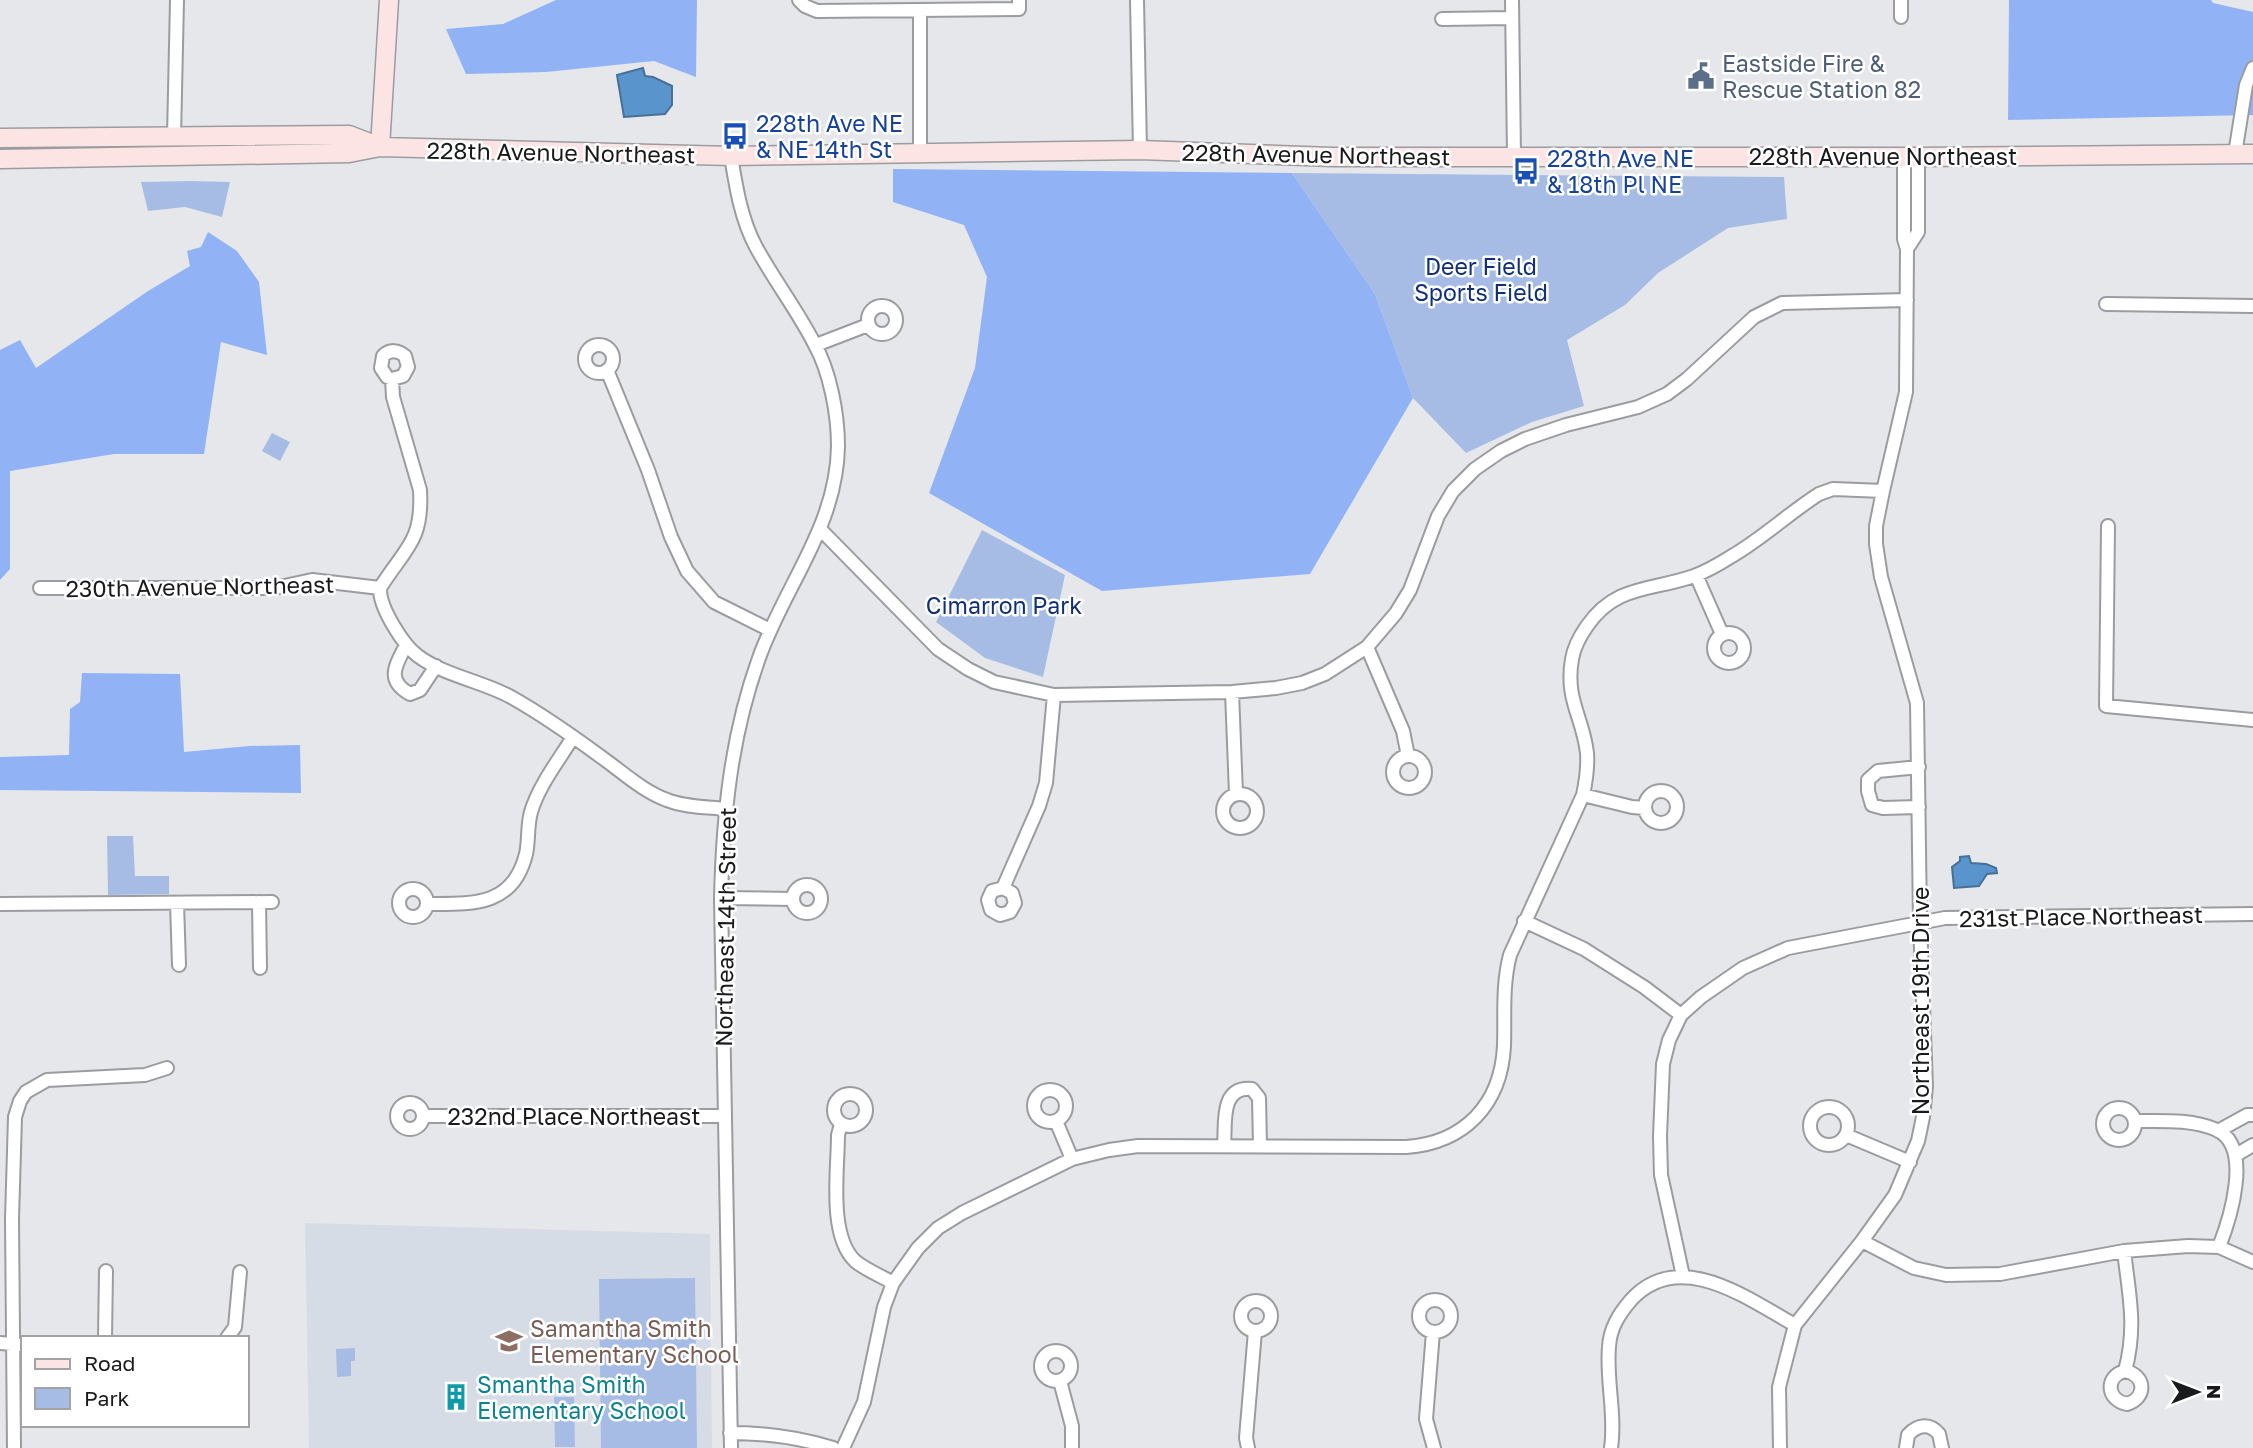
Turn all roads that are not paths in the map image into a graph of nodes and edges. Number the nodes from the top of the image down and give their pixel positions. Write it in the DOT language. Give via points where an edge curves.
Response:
graph roads {
  1 [pos="177,0"];
  2 [pos="389,0"];
  3 [pos="799,0"];
  4 [pos="1137,0"];
  5 [pos="1512,0"];
  6 [pos="1901,0"];
  7 [pos="1019,5"];
  8 [pos="920,12"];
  9 [pos="1901,17"];
  10 [pos="1512,18"];
  11 [pos="1441,19"];
  12 [pos="2253,68"];
  13 [pos="174,137"];
  14 [pos="0,138"];
  15 [pos="380,147"];
  16 [pos="1140,150"];
  17 [pos="920,153"];
  18 [pos="2235,154"];
  19 [pos="2253,154"];
  20 [pos="243,155"];
  21 [pos="731,156"];
  22 [pos="1514,156"];
  23 [pos="1911,157"];
  24 [pos="0,159"];
  25 [pos="1907,300"];
  26 [pos="2106,304"];
  27 [pos="2253,306"];
  28 [pos="868,325"];
  29 [pos="816,345"];
  30 [pos="607,370"];
  31 [pos="392,379"];
  32 [pos="1883,491"];
  33 [pos="2108,526"];
  34 [pos="821,530"];
  35 [pos="1696,575"];
  36 [pos="380,588"];
  37 [pos="40,589"];
  38 [pos="770,630"];
  39 [pos="1722,634"];
  40 [pos="406,645"];
  41 [pos="1367,647"];
  42 [pos="436,666"];
  43 [pos="1232,691"];
  44 [pos="1054,695"];
  45 [pos="2253,720"];
  46 [pos="573,737"];
  47 [pos="1408,756"];
  48 [pos="1919,767"];
  49 [pos="1236,794"];
  50 [pos="1583,795"];
  51 [pos="1919,807"];
  52 [pos="1645,808"];
  53 [pos="724,809"];
  54 [pos="1003,888"];
  55 [pos="720,898"];
  56 [pos="793,899"];
  57 [pos="177,902"];
  58 [pos="0,904"];
  59 [pos="427,904"];
  60 [pos="2253,914"];
  61 [pos="1524,921"];
  62 [pos="1920,921"];
  63 [pos="178,965"];
  64 [pos="260,968"];
  65 [pos="1681,1015"];
  66 [pos="167,1068"];
  67 [pos="2253,1115"];
  68 [pos="424,1116"];
  69 [pos="724,1116"];
  70 [pos="1056,1121"];
  71 [pos="2135,1121"];
  72 [pos="841,1124"];
  73 [pos="2218,1131"];
  74 [pos="1846,1135"];
  75 [pos="2253,1144"];
  76 [pos="1224,1146"];
  77 [pos="1261,1146"];
  78 [pos="2236,1155"];
  79 [pos="1072,1159"];
  80 [pos="1910,1162"];
  81 [pos="6,1219"];
  82 [pos="1862,1241"];
  83 [pos="2219,1247"];
  84 [pos="2123,1251"];
  85 [pos="2253,1262"];
  86 [pos="106,1271"];
  87 [pos="240,1272"];
  88 [pos="1683,1276"];
  89 [pos="893,1283"];
  90 [pos="1795,1325"];
  91 [pos="1255,1331"];
  92 [pos="1433,1332"];
  93 [pos="105,1336"];
  94 [pos="228,1336"];
  95 [pos="0,1343"];
  96 [pos="18,1345"];
  97 [pos="2125,1371"];
  98 [pos="1060,1381"];
  99 [pos="730,1433"];
  100 [pos="14,1448"];
  101 [pos="731,1448"];
  102 [pos="833,1448"];
  103 [pos="843,1448"];
  104 [pos="1072,1448"];
  105 [pos="1248,1448"];
  106 [pos="1434,1448"];
  107 [pos="1611,1448"];
  108 [pos="1780,1448"];
  109 [pos="1906,1448"];
  110 [pos="1942,1448"];
  1 -- 13 [label="street"];
  2 -- 15 [label="main road"];
  3 -- 8 [label="street" via="817,11"];
  4 -- 16 [label="street"];
  5 -- 10 [label="street"];
  6 -- 9 [label="street"];
  7 -- 8 [label="street"];
  8 -- 17 [label="street"];
  10 -- 11 [label="street"];
  10 -- 22 [label="street"];
  12 -- 18 [label="street"];
  13 -- 14 [label="main road, 228th Avenue Northeast"];
  13 -- 15 [label="main road, 228th Avenue Northeast" via="349,135"];
  13 -- 20 [label="main road" via="186,144 228,143"];
  15 -- 20 [label="main road, 228th Avenue Northeast" via="349,153"];
  15 -- 21 [label="main road, 228th Avenue Northeast"];
  16 -- 17 [label="main road, 228th Avenue Northeast"];
  16 -- 22 [label="main road, 228th Avenue Northeast" via="1333,157"];
  17 -- 21 [label="main road, 228th Avenue Northeast"];
  18 -- 19 [label="main road, 228th Avenue Northeast"];
  18 -- 23 [label="main road, 228th Avenue Northeast"];
  20 -- 24 [label="main road, 228th Avenue Northeast"];
  21 -- 29 [label="street, Northeast 14th Street" via="751,235"];
  22 -- 23 [label="main road, 228th Avenue Northeast"];
  23 -- 25 [label="street, Northeast 19th Drive" via="1918,232 1907,249"];
  25 -- 32 [label="street, Northeast 19th Drive" via="1906,392"];
  25 -- 41 [label="street" via="1782,303 1754,317 1667,394 1638,407 1525,439 1501,451 1453,491 1438,516 1410,590"];
  26 -- 27 [label="street"];
  28 -- 29 [label="street"];
  29 -- 34 [label="street, Northeast 14th Street" via="831,389 838,445 832,498"];
  30 -- 38 [label="street" via="687,571 714,602"];
  31 -- 36 [label="street" via="421,504 412,544"];
  32 -- 35 [label="street" via="1833,489 1819,494 1733,556"];
  32 -- 48 [label="street, Northeast 19th Drive" via="1878,559 1917,703"];
  33 -- 45 [label="street" via="2106,706"];
  34 -- 38 [label="street, Northeast 14th Street"];
  34 -- 44 [label="street" via="938,649 994,681"];
  35 -- 39 [label="street"];
  35 -- 50 [label="street" via="1625,593 1596,613 1582,634 1572,658 1570,680 1587,751"];
  36 -- 37 [label="street, 230th Avenue Northeast" via="312,580 275,588"];
  36 -- 40 [label="street" via="384,606"];
  38 -- 53 [label="street, Northeast 14th Street" via="733,748"];
  40 -- 42 [label="street"];
  40 -- 42 [label="street" via="395,668 400,689 410,694 420,690"];
  41 -- 43 [label="street" via="1325,674 1301,683"];
  41 -- 47 [label="street"];
  42 -- 46 [label="street" via="507,695"];
  43 -- 44 [label="street"];
  43 -- 49 [label="street"];
  44 -- 54 [label="street" via="1046,783"];
  46 -- 53 [label="street" via="666,800"];
  46 -- 59 [label="street" via="536,799 527,852 513,885 488,900"];
  48 -- 51 [label="street, Northeast 19th Drive"];
  48 -- 51 [label="street" via="1878,771 1868,780 1868,791 1871,805"];
  50 -- 52 [label="street"];
  50 -- 61 [label="street"];
  51 -- 62 [label="street, Northeast 19th Drive"];
  53 -- 55 [label="street, Northeast 14th Street"];
  55 -- 56 [label="street"];
  55 -- 69 [label="street, Northeast 14th Street"];
  57 -- 58 [label="street"];
  57 -- 63 [label="street"];
  57 -- 64 [label="street" via="265,902"];
  60 -- 62 [label="street, 231st Place Northeast"];
  61 -- 65 [label="street" via="1595,956"];
  61 -- 77 [label="street" via="1504,978 1501,1066 1489,1101 1478,1115 1454,1135 1423,1146"];
  62 -- 65 [label="street, 231st Place Northeast" via="1788,948 1759,959 1722,981"];
  62 -- 80 [label="street, Northeast 19th Drive" via="1926,1087"];
  65 -- 88 [label="street" via="1663,1064 1660,1136 1661,1175"];
  66 -- 81 [label="street" via="134,1077 47,1080 26,1092 15,1117"];
  67 -- 73 [label="street"];
  68 -- 69 [label="street, 232nd Place Northeast"];
  69 -- 99 [label="street, Northeast 14th Street"];
  70 -- 79 [label="street"];
  71 -- 73 [label="street" via="2179,1121"];
  72 -- 89 [label="street" via="840,1234 856,1261"];
  73 -- 78 [label="street" via="2231,1142"];
  74 -- 80 [label="street"];
  75 -- 78 [label="street"];
  76 -- 77 [label="street"];
  76 -- 77 [label="street" via="1227,1101 1233,1092 1246,1088 1259,1098"];
  76 -- 79 [label="street" via="1138,1146"];
  78 -- 83 [label="street" via="2231,1215"];
  79 -- 89 [label="street" via="938,1227"];
  80 -- 82 [label="street, Northeast 19th Drive" via="1895,1195"];
  81 -- 96 [label="street"];
  82 -- 84 [label="street" via="1914,1268 1946,1275 2000,1273"];
  82 -- 90 [label="street, Northeast 19th Drive"];
  83 -- 84 [label="street"];
  83 -- 85 [label="street"];
  84 -- 97 [label="street" via="2133,1330"];
  86 -- 93 [label="street"];
  87 -- 94 [label="street" via="235,1327"];
  88 -- 90 [label="street" via="1725,1287"];
  88 -- 107 [label="street" via="1650,1284 1621,1312 1611,1330"];
  89 -- 103 [label="street" via="864,1402"];
  90 -- 108 [label="street, Northeast 19th Drive" via="1779,1387"];
  91 -- 105 [label="street"];
  92 -- 106 [label="street" via="1426,1419"];
  95 -- 96 [label="street"];
  96 -- 100 [label="street"];
  98 -- 104 [label="street" via="1072,1426"];
  99 -- 101 [label="street, Northeast 14th Street"];
  99 -- 102 [label="street" via="786,1436"];
  109 -- 110 [label="street" via="1908,1434 1924,1426 1939,1434"];
}
